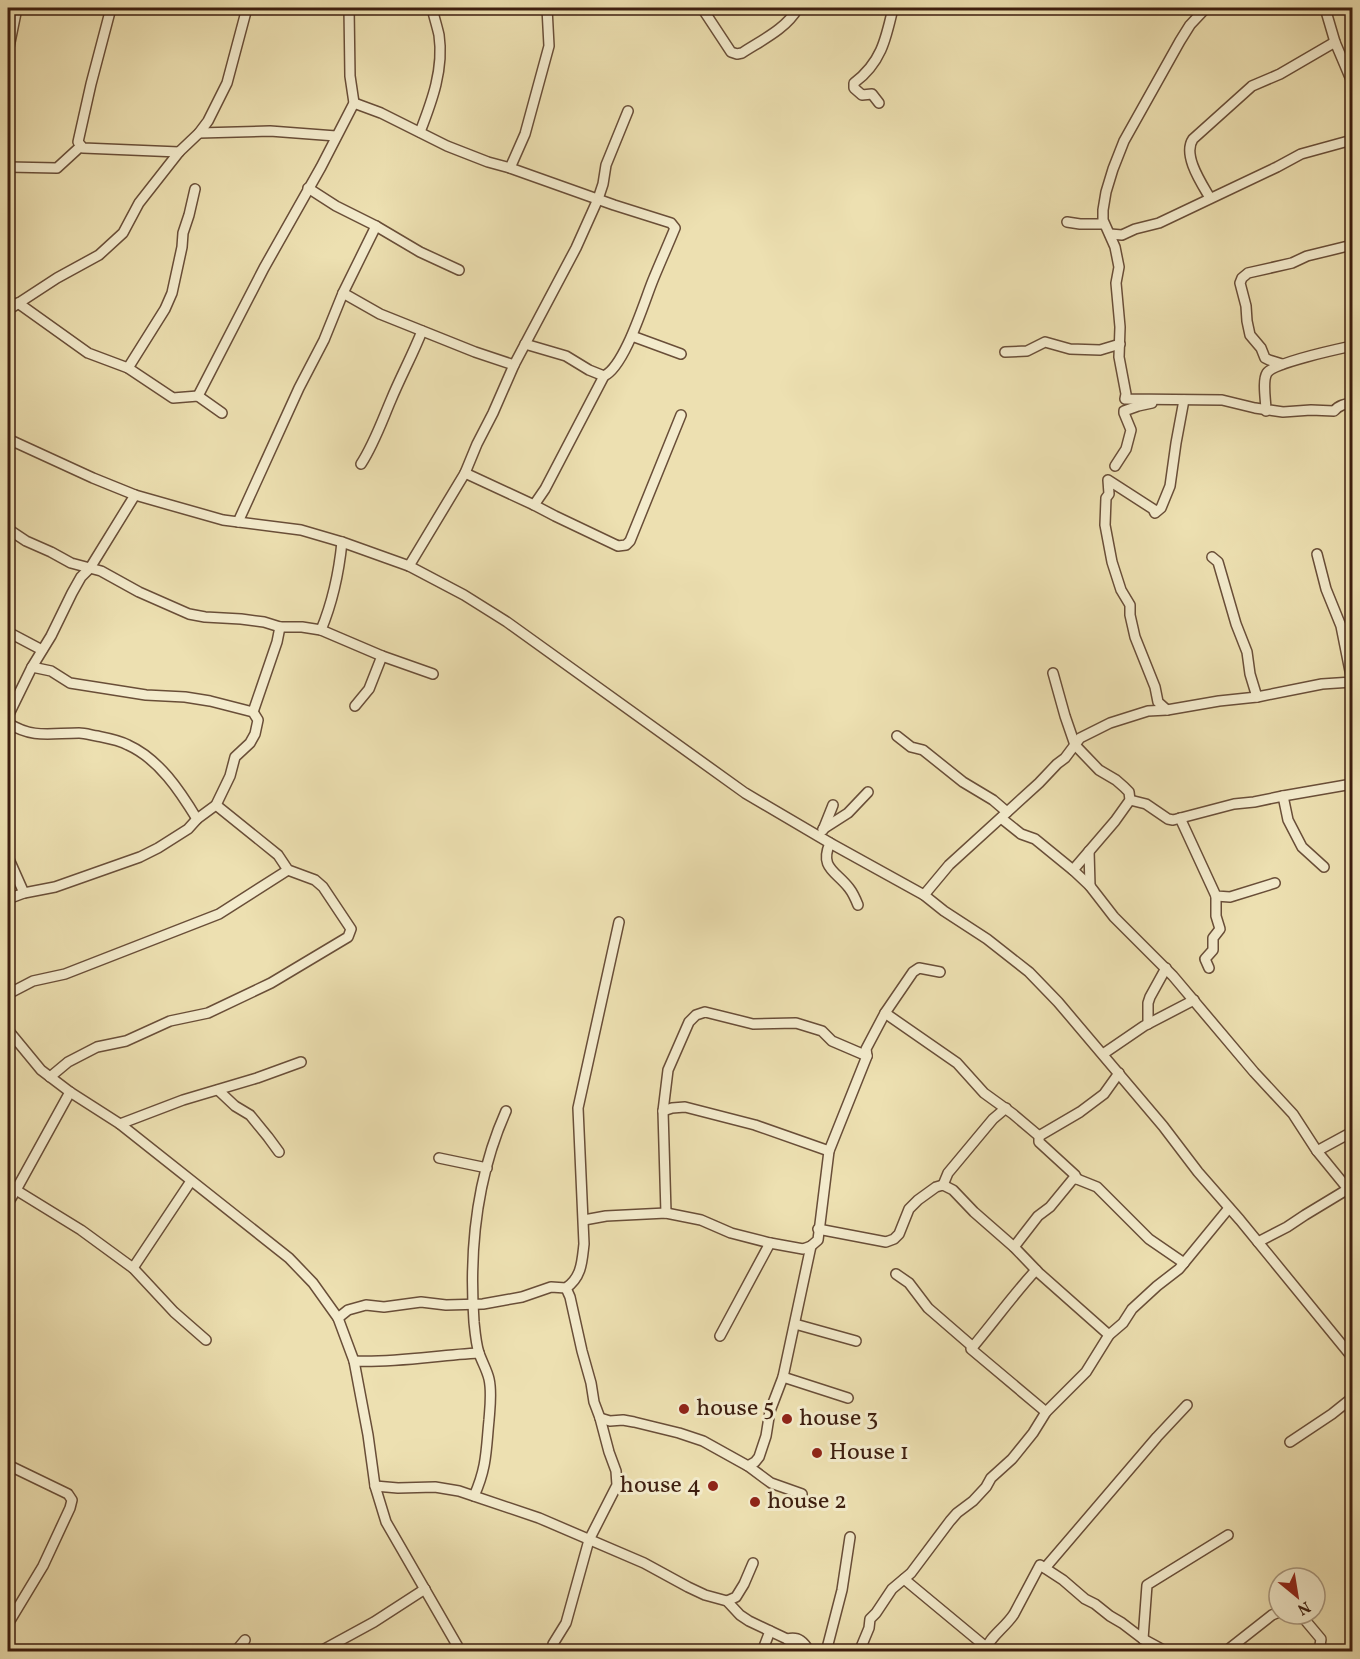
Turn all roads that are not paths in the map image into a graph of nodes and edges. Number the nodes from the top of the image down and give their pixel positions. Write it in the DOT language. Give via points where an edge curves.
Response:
graph roads {
  1 [pos="17,8"];
  2 [pos="111,8"];
  3 [pos="247,8"];
  4 [pos="349,8"];
  5 [pos="432,8"];
  6 [pos="547,8"];
  7 [pos="702,8"];
  8 [pos="798,8"];
  9 [pos="893,8"];
  10 [pos="1206,8"];
  11 [pos="1325,8"];
  12 [pos="1335,42"];
  13 [pos="8,52"];
  14 [pos="1353,82"];
  15 [pos="879,103"];
  16 [pos="354,104"];
  17 [pos="628,111"];
  18 [pos="420,132"];
  19 [pos="199,133"];
  20 [pos="336,136"];
  21 [pos="1353,140"];
  22 [pos="81,146"];
  23 [pos="179,152"];
  24 [pos="8,167"];
  25 [pos="510,168"];
  26 [pos="308,188"];
  27 [pos="195,189"];
  28 [pos="1210,198"];
  29 [pos="598,199"];
  30 [pos="1067,222"];
  31 [pos="1104,224"];
  32 [pos="376,226"];
  33 [pos="1110,234"];
  34 [pos="1122,235"];
  35 [pos="1353,245"];
  36 [pos="1116,247"];
  37 [pos="459,270"];
  38 [pos="343,293"];
  39 [pos="18,303"];
  40 [pos="8,310"];
  41 [pos="422,330"];
  42 [pos="632,336"];
  43 [pos="525,344"];
  44 [pos="1120,344"];
  45 [pos="1353,346"];
  46 [pos="1005,352"];
  47 [pos="681,354"];
  48 [pos="1282,364"];
  49 [pos="514,365"];
  50 [pos="128,368"];
  51 [pos="604,376"];
  52 [pos="198,396"];
  53 [pos="1181,403"];
  54 [pos="1353,403"];
  55 [pos="1266,411"];
  56 [pos="222,413"];
  57 [pos="681,415"];
  58 [pos="8,439"];
  59 [pos="361,464"];
  60 [pos="1115,466"];
  61 [pos="465,473"];
  62 [pos="135,495"];
  63 [pos="534,505"];
  64 [pos="238,522"];
  65 [pos="8,529"];
  66 [pos="342,542"];
  67 [pos="1317,554"];
  68 [pos="1212,557"];
  69 [pos="409,566"];
  70 [pos="90,568"];
  71 [pos="280,627"];
  72 [pos="321,630"];
  73 [pos="8,632"];
  74 [pos="42,650"];
  75 [pos="382,656"];
  76 [pos="32,667"];
  77 [pos="1053,672"];
  78 [pos="433,674"];
  79 [pos="1353,682"];
  80 [pos="1257,697"];
  81 [pos="1158,702"];
  82 [pos="355,706"];
  83 [pos="1167,710"];
  84 [pos="1148,711"];
  85 [pos="253,712"];
  86 [pos="8,716"];
  87 [pos="8,723"];
  88 [pos="897,736"];
  89 [pos="1075,745"];
  90 [pos="1353,784"];
  91 [pos="868,792"];
  92 [pos="1284,796"];
  93 [pos="1130,800"];
  94 [pos="216,805"];
  95 [pos="833,805"];
  96 [pos="1004,815"];
  97 [pos="1180,818"];
  98 [pos="196,819"];
  99 [pos="822,833"];
  100 [pos="830,843"];
  101 [pos="1089,851"];
  102 [pos="8,856"];
  103 [pos="1324,867"];
  104 [pos="288,870"];
  105 [pos="1073,870"];
  106 [pos="1275,883"];
  107 [pos="1090,886"];
  108 [pos="24,893"];
  109 [pos="924,895"];
  110 [pos="1216,896"];
  111 [pos="8,899"];
  112 [pos="858,905"];
  113 [pos="619,922"];
  114 [pos="1166,968"];
  115 [pos="1209,968"];
  116 [pos="940,972"];
  117 [pos="8,994"];
  118 [pos="1194,1000"];
  119 [pos="885,1013"];
  120 [pos="1148,1024"];
  121 [pos="9,1035"];
  122 [pos="1103,1054"];
  123 [pos="867,1056"];
  124 [pos="300,1062"];
  125 [pos="1119,1073"];
  126 [pos="50,1077"];
  127 [pos="218,1090"];
  128 [pos="70,1092"];
  129 [pos="1006,1108"];
  130 [pos="506,1111"];
  131 [pos="663,1111"];
  132 [pos="120,1124"];
  133 [pos="1353,1132"];
  134 [pos="1039,1136"];
  135 [pos="829,1151"];
  136 [pos="1317,1151"];
  137 [pos="279,1152"];
  138 [pos="439,1158"];
  139 [pos="487,1168"];
  140 [pos="1077,1179"];
  141 [pos="191,1181"];
  142 [pos="943,1185"];
  143 [pos="1350,1189"];
  144 [pos="16,1190"];
  145 [pos="8,1203"];
  146 [pos="1229,1208"];
  147 [pos="666,1213"];
  148 [pos="584,1220"];
  149 [pos="818,1229"];
  150 [pos="1258,1242"];
  151 [pos="770,1243"];
  152 [pos="812,1246"];
  153 [pos="1014,1246"];
  154 [pos="1184,1263"];
  155 [pos="133,1268"];
  156 [pos="1036,1270"];
  157 [pos="896,1274"];
  158 [pos="566,1288"];
  159 [pos="474,1304"];
  160 [pos="338,1318"];
  161 [pos="795,1324"];
  162 [pos="1109,1335"];
  163 [pos="720,1336"];
  164 [pos="206,1340"];
  165 [pos="856,1341"];
  166 [pos="973,1347"];
  167 [pos="479,1353"];
  168 [pos="1353,1357"];
  169 [pos="354,1360"];
  170 [pos="783,1377"];
  171 [pos="848,1398"];
  172 [pos="1353,1398"];
  173 [pos="1187,1405"];
  174 [pos="1046,1412"];
  175 [pos="600,1418"];
  176 [pos="1290,1442"];
  177 [pos="8,1465"];
  178 [pos="748,1466"];
  179 [pos="375,1486"];
  180 [pos="802,1494"];
  181 [pos="474,1496"];
  182 [pos="1228,1535"];
  183 [pos="850,1537"];
  184 [pos="589,1540"];
  185 [pos="753,1563"];
  186 [pos="1045,1568"];
  187 [pos="904,1579"];
  188 [pos="425,1589"];
  189 [pos="727,1601"];
  190 [pos="1267,1619"];
  191 [pos="8,1624"];
  192 [pos="1310,1626"];
  193 [pos="770,1631"];
  194 [pos="1143,1639"];
  195 [pos="245,1640"];
  196 [pos="787,1640"];
  197 [pos="553,1644"];
  198 [pos="335,1648"];
  199 [pos="987,1650"];
  200 [pos="235,1652"];
  201 [pos="319,1652"];
  202 [pos="462,1652"];
  203 [pos="762,1652"];
  204 [pos="805,1652"];
  205 [pos="810,1652"];
  206 [pos="826,1652"];
  207 [pos="859,1652"];
  208 [pos="1167,1652"];
  209 [pos="1225,1652"];
  210 [pos="1319,1652"];
  1 -- 13 [label="street"];
  2 -- 22 [label="street" via="78,142"];
  3 -- 19 [label="street" via="226,83"];
  4 -- 16 [label="street"];
  5 -- 18 [label="street" via="439,37 438,74"];
  6 -- 25 [label="street" via="549,46 525,134"];
  7 -- 8 [label="street" via="731,52 737,54 782,27"];
  9 -- 15 [label="street" via="885,44 867,73 854,83 862,95 872,94"];
  10 -- 31 [label="street" via="1180,41 1124,141 1106,192"];
  11 -- 12 [label="street"];
  12 -- 14 [label="street"];
  12 -- 28 [label="street" via="1252,86 1190,142 1193,166"];
  16 -- 18 [label="street"];
  16 -- 20 [label="street"];
  17 -- 29 [label="street" via="606,165"];
  18 -- 25 [label="street"];
  19 -- 20 [label="street" via="270,131"];
  19 -- 23 [label="street"];
  20 -- 26 [label="street"];
  21 -- 28 [label="street" via="1302,154"];
  22 -- 23 [label="street"];
  22 -- 24 [label="street" via="57,168"];
  23 -- 39 [label="street" via="139,203 119,238 99,255"];
  25 -- 29 [label="street"];
  26 -- 32 [label="street"];
  26 -- 52 [label="street"];
  27 -- 50 [label="street" via="172,293"];
  28 -- 34 [label="street"];
  29 -- 42 [label="street" via="671,223 675,228"];
  29 -- 43 [label="street"];
  30 -- 31 [label="street"];
  31 -- 33 [label="street"];
  32 -- 37 [label="street"];
  32 -- 38 [label="street"];
  33 -- 34 [label="street"];
  33 -- 36 [label="street"];
  34 -- 36 [label="street"];
  35 -- 48 [label="street" via="1248,273 1242,278 1250,335 1265,358"];
  36 -- 44 [label="street"];
  38 -- 41 [label="street" via="380,314"];
  38 -- 64 [label="street"];
  39 -- 40 [label="street"];
  39 -- 50 [label="street" via="88,353"];
  41 -- 49 [label="street"];
  41 -- 59 [label="street"];
  42 -- 47 [label="street"];
  42 -- 51 [label="street" via="613,369"];
  43 -- 49 [label="street"];
  43 -- 51 [label="street" via="566,356"];
  44 -- 46 [label="street" via="1100,350 1070,349 1045,342 1027,351"];
  44 -- 53 [label="street" via="1125,399"];
  45 -- 48 [label="street"];
  48 -- 55 [label="street" via="1266,374"];
  49 -- 61 [label="street"];
  50 -- 52 [label="street" via="173,398"];
  51 -- 63 [label="street"];
  52 -- 56 [label="street"];
  53 -- 55 [label="street" via="1222,400"];
  53 -- 60 [label="street" via="1146,404 1124,411 1131,430"];
  53 -- 81 [label="street" via="1170,486 1161,508 1155,513 1108,480 1104,512 1112,561 1130,605 1135,637"];
  54 -- 55 [label="street" via="1334,411"];
  57 -- 63 [label="street" via="626,545 618,546"];
  58 -- 62 [label="street"];
  61 -- 63 [label="street"];
  61 -- 69 [label="street"];
  62 -- 64 [label="street"];
  62 -- 70 [label="street"];
  64 -- 66 [label="street" via="301,530"];
  65 -- 70 [label="street" via="71,563"];
  66 -- 69 [label="street"];
  66 -- 72 [label="street" via="330,609"];
  67 -- 79 [label="street" via="1341,626"];
  68 -- 80 [label="street" via="1218,562 1247,652"];
  69 -- 99 [label="street" via="507,622 726,780"];
  70 -- 71 [label="street" via="189,614"];
  70 -- 74 [label="street" via="81,577"];
  71 -- 72 [label="street"];
  71 -- 85 [label="street"];
  72 -- 75 [label="street"];
  73 -- 74 [label="street"];
  74 -- 76 [label="street"];
  75 -- 78 [label="street"];
  75 -- 82 [label="street" via="369,689"];
  76 -- 85 [label="street" via="51,671 70,683 194,698"];
  76 -- 86 [label="street"];
  77 -- 89 [label="street"];
  79 -- 80 [label="street"];
  80 -- 83 [label="street"];
  81 -- 83 [label="street"];
  81 -- 84 [label="street"];
  83 -- 84 [label="street"];
  84 -- 89 [label="street" via="1110,723 1080,738"];
  85 -- 94 [label="street" via="258,720 255,734 235,757"];
  87 -- 98 [label="street" via="33,734 81,733 128,744 168,777"];
  88 -- 96 [label="street" via="993,800"];
  89 -- 93 [label="street" via="1099,770 1124,787"];
  89 -- 96 [label="street"];
  90 -- 92 [label="street"];
  91 -- 99 [label="street"];
  92 -- 97 [label="street"];
  92 -- 103 [label="street" via="1288,820 1302,847"];
  93 -- 97 [label="street" via="1146,804 1168,819"];
  93 -- 101 [label="street"];
  94 -- 98 [label="street"];
  94 -- 104 [label="street" via="278,855"];
  95 -- 99 [label="street"];
  96 -- 105 [label="street" via="1021,834 1035,839"];
  96 -- 109 [label="street" via="949,865"];
  97 -- 110 [label="street"];
  98 -- 108 [label="street" via="178,837 140,857 55,887"];
  99 -- 100 [label="street"];
  100 -- 109 [label="street"];
  100 -- 112 [label="street" via="825,854 827,863 850,888"];
  101 -- 105 [label="street"];
  101 -- 107 [label="street"];
  102 -- 108 [label="street"];
  104 -- 117 [label="street" via="219,914 65,974 33,981"];
  104 -- 126 [label="street" via="324,887 351,929 348,938 272,983 208,1013 170,1021 126,1041 98,1047 68,1062"];
  105 -- 107 [label="street"];
  106 -- 110 [label="street" via="1230,897"];
  107 -- 114 [label="street" via="1114,917"];
  108 -- 111 [label="street"];
  109 -- 122 [label="street" via="1029,972"];
  110 -- 115 [label="street" via="1220,929 1213,938 1213,950 1205,959"];
  113 -- 148 [label="street" via="578,1108"];
  114 -- 118 [label="street"];
  114 -- 120 [label="street" via="1148,1003"];
  116 -- 119 [label="street" via="919,968 913,972"];
  118 -- 120 [label="street"];
  118 -- 136 [label="street" via="1293,1114"];
  119 -- 123 [label="street" via="866,1048"];
  119 -- 129 [label="street" via="957,1063 984,1094"];
  120 -- 122 [label="street"];
  121 -- 126 [label="street"];
  122 -- 125 [label="street"];
  123 -- 131 [label="street" via="832,1041 822,1031 796,1023 753,1024 705,1012 696,1014 668,1070"];
  123 -- 135 [label="street"];
  124 -- 127 [label="street"];
  125 -- 134 [label="street" via="1104,1094"];
  125 -- 146 [label="street"];
  126 -- 128 [label="street"];
  127 -- 132 [label="street"];
  127 -- 137 [label="street" via="250,1115"];
  128 -- 132 [label="street"];
  128 -- 144 [label="street"];
  129 -- 134 [label="street"];
  129 -- 142 [label="street" via="948,1173"];
  130 -- 139 [label="street"];
  131 -- 135 [label="street" via="686,1107 755,1125"];
  131 -- 147 [label="street"];
  132 -- 141 [label="street"];
  133 -- 136 [label="street"];
  134 -- 140 [label="street" via="1040,1142"];
  135 -- 149 [label="street"];
  136 -- 143 [label="street"];
  138 -- 139 [label="street"];
  139 -- 159 [label="street" via="473,1242"];
  140 -- 153 [label="street" via="1065,1186"];
  140 -- 154 [label="street" via="1097,1187 1149,1239"];
  141 -- 155 [label="street"];
  141 -- 160 [label="street" via="289,1258"];
  142 -- 149 [label="street" via="918,1200 909,1209 899,1234 886,1242"];
  142 -- 153 [label="street"];
  143 -- 150 [label="street"];
  144 -- 145 [label="street"];
  144 -- 155 [label="street"];
  146 -- 150 [label="street"];
  146 -- 154 [label="street"];
  147 -- 148 [label="street"];
  147 -- 151 [label="street"];
  148 -- 158 [label="street" via="581,1265 577,1279"];
  149 -- 152 [label="street" via="818,1240"];
  150 -- 168 [label="street"];
  151 -- 152 [label="street" via="803,1249"];
  151 -- 163 [label="street"];
  152 -- 161 [label="street"];
  153 -- 156 [label="street"];
  154 -- 162 [label="street"];
  155 -- 164 [label="street"];
  156 -- 162 [label="street"];
  156 -- 166 [label="street"];
  157 -- 166 [label="street"];
  158 -- 159 [label="street" via="551,1287 495,1303"];
  158 -- 175 [label="street"];
  159 -- 160 [label="street" via="366,1305 348,1310"];
  159 -- 167 [label="street"];
  160 -- 169 [label="street"];
  161 -- 165 [label="street"];
  161 -- 170 [label="street"];
  162 -- 174 [label="street" via="1086,1372"];
  166 -- 174 [label="street"];
  167 -- 169 [label="street"];
  167 -- 181 [label="street" via="489,1377 490,1398 486,1463"];
  169 -- 179 [label="street"];
  170 -- 171 [label="street"];
  170 -- 178 [label="street" via="759,1457"];
  172 -- 176 [label="street"];
  173 -- 186 [label="street"];
  174 -- 187 [label="street" via="1012,1459 973,1502 957,1513"];
  175 -- 178 [label="street" via="692,1437"];
  175 -- 184 [label="street" via="617,1485"];
  177 -- 191 [label="street" via="68,1494 72,1500 43,1566"];
  178 -- 180 [label="street" via="771,1483"];
  179 -- 181 [label="street" via="435,1487"];
  179 -- 188 [label="street" via="386,1522"];
  181 -- 184 [label="street"];
  182 -- 194 [label="street" via="1147,1585"];
  183 -- 206 [label="street"];
  184 -- 189 [label="street" via="705,1595"];
  184 -- 197 [label="street" via="566,1623"];
  185 -- 189 [label="street" via="736,1597"];
  186 -- 194 [label="street"];
  186 -- 199 [label="street" via="1040,1565 1009,1622"];
  187 -- 199 [label="street"];
  187 -- 207 [label="street" via="870,1619"];
  188 -- 198 [label="street"];
  188 -- 202 [label="street"];
  189 -- 193 [label="street" via="740,1615"];
  190 -- 209 [label="street"];
  192 -- 210 [label="street" via="1321,1639"];
  193 -- 196 [label="street"];
  193 -- 203 [label="street"];
  194 -- 208 [label="street"];
  195 -- 200 [label="street"];
  196 -- 204 [label="street"];
  196 -- 205 [label="street" via="800,1639"];
  198 -- 201 [label="street"];
}
